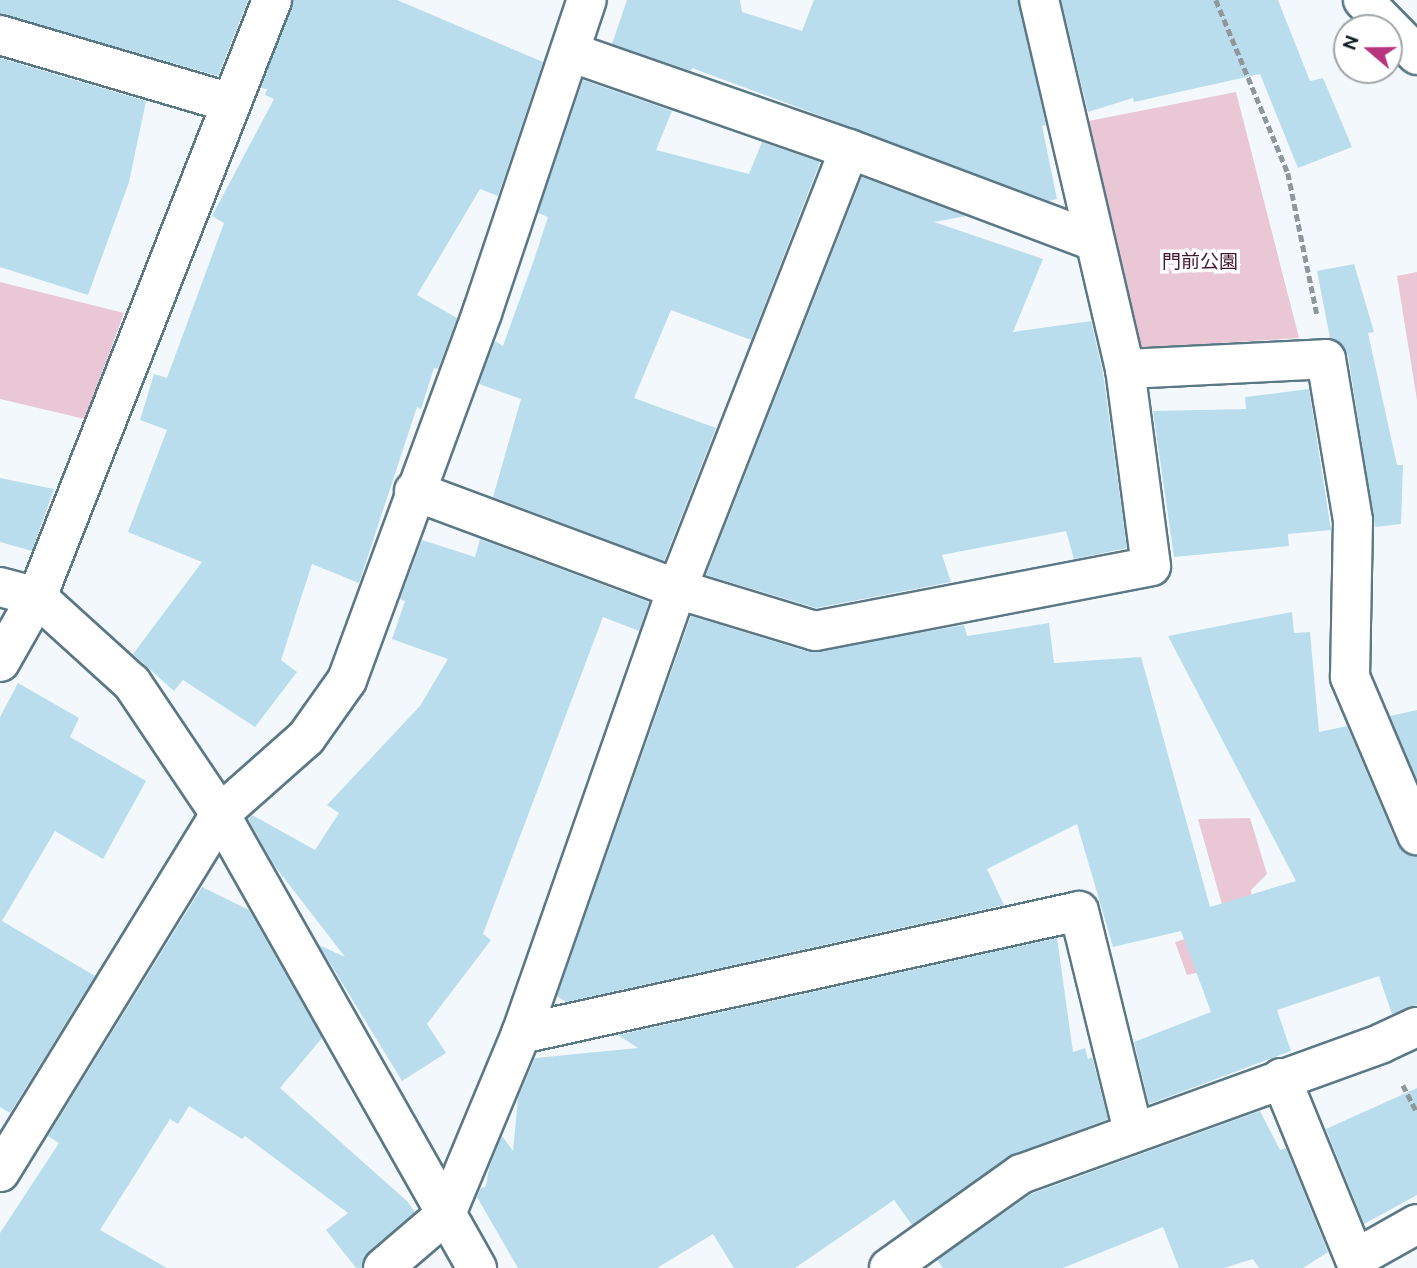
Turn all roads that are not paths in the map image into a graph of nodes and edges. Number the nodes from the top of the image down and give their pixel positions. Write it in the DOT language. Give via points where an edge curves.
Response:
graph roads {
  1 [pos="272,0"];
  2 [pos="587,0"];
  3 [pos="1039,0"];
  4 [pos="1363,0"];
  5 [pos="0,35"];
  6 [pos="570,52"];
  7 [pos="1417,55"];
  8 [pos="231,103"];
  9 [pos="849,149"];
  10 [pos="1094,241"];
  11 [pos="1125,369"];
  12 [pos="414,491"];
  13 [pos="0,587"];
  14 [pos="677,589"];
  15 [pos="37,597"];
  16 [pos="0,662"];
  17 [pos="220,814"];
  18 [pos="1416,831"];
  19 [pos="1417,1027"];
  20 [pos="521,1034"];
  21 [pos="1282,1078"];
  22 [pos="1133,1131"];
  23 [pos="0,1172"];
  24 [pos="446,1214"];
  25 [pos="1417,1224"];
  26 [pos="383,1268"];
  27 [pos="477,1268"];
  28 [pos="890,1268"];
  1 -- 8 [label="street"];
  2 -- 6 [label="street"];
  3 -- 10 [label="street"];
  4 -- 7 [label="street"];
  5 -- 8 [label="street"];
  6 -- 9 [label="street"];
  6 -- 12 [label="street" via="482,313"];
  8 -- 15 [label="street"];
  9 -- 10 [label="street"];
  9 -- 14 [label="street"];
  10 -- 11 [label="street"];
  11 -- 14 [label="street" via="1151,566 814,631"];
  11 -- 18 [label="street" via="1326,359 1353,521 1350,677"];
  12 -- 14 [label="street"];
  12 -- 17 [label="street" via="346,680 306,738"];
  13 -- 15 [label="street"];
  14 -- 20 [label="street"];
  15 -- 16 [label="street"];
  15 -- 17 [label="street" via="132,683"];
  17 -- 23 [label="street"];
  17 -- 24 [label="street"];
  19 -- 21 [label="street"];
  20 -- 22 [label="street" via="1079,911"];
  20 -- 24 [label="street"];
  21 -- 22 [label="street"];
  21 -- 25 [label="street" via="1355,1258"];
  22 -- 28 [label="street" via="1021,1174"];
  24 -- 26 [label="street"];
  24 -- 27 [label="street"];
}
